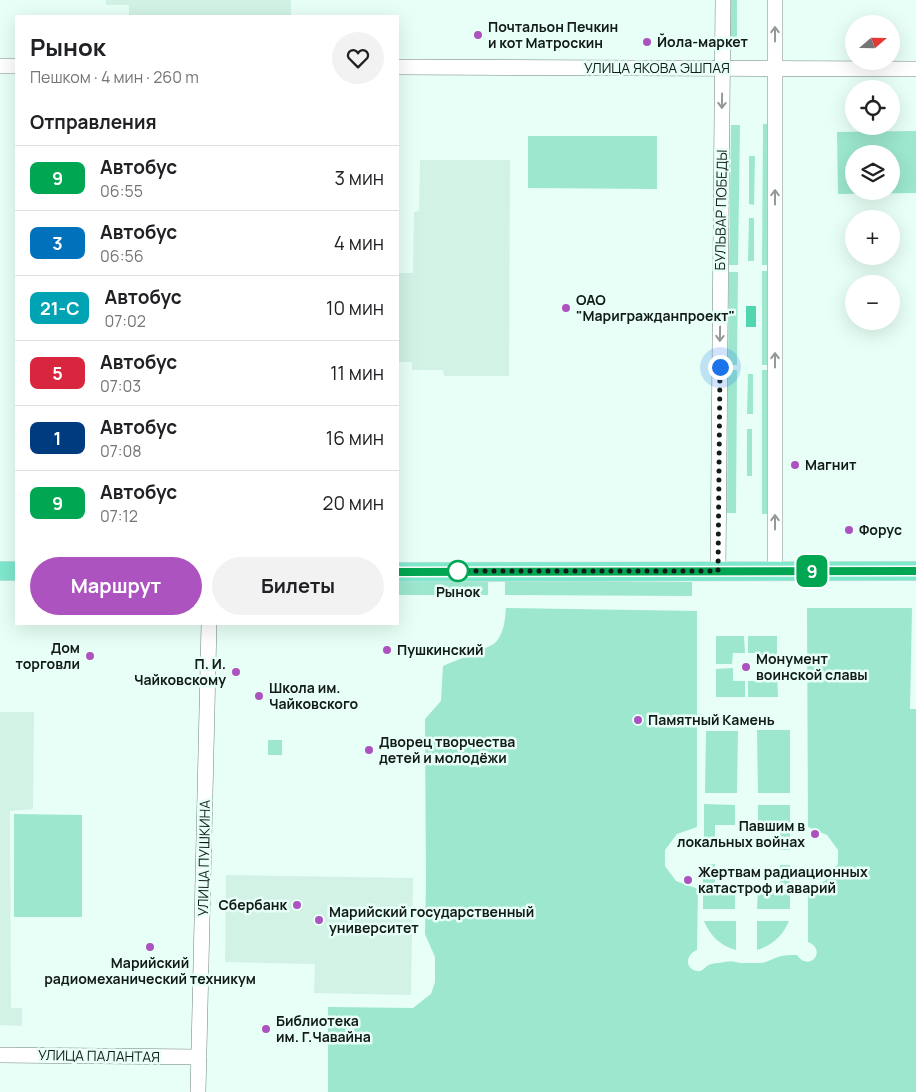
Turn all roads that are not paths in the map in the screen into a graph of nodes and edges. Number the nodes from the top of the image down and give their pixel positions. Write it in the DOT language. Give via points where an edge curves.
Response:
graph roads {
  1 [pos="723,0"];
  2 [pos="775,0"];
  3 [pos="0,66"];
  4 [pos="15,66"];
  5 [pos="399,67"];
  6 [pos="722,68"];
  7 [pos="775,68"];
  8 [pos="916,69"];
  9 [pos="0,571"];
  10 [pos="15,571"];
  11 [pos="718,571"];
  12 [pos="775,571"];
  13 [pos="916,571"];
  14 [pos="399,572"];
  15 [pos="209,625"];
  16 [pos="0,1054"];
  17 [pos="199,1057"];
  18 [pos="198,1092"];
  1 -- 6 [label="street, БУЛЬВАР ПОБЕДЫ"];
  7 -- 2 [label="street, one-way"];
  3 -- 4 [label="street"];
  5 -- 6 [label="street, УЛИЦА ЯКОВА ЭШПАЯ"];
  6 -- 7 [label="street, УЛИЦА ЯКОВА ЭШПАЯ"];
  6 -- 11 [label="street, БУЛЬВАР ПОБЕДЫ, one-way"];
  7 -- 8 [label="street, УЛИЦА ЯКОВА ЭШПАЯ"];
  12 -- 7 [label="street, one-way"];
  9 -- 10 [label="main road"];
  11 -- 12 [label="main road"];
  11 -- 14 [label="main road"];
  12 -- 13 [label="main road"];
  15 -- 17 [label="street, УЛИЦА ПУШКИНА"];
  16 -- 17 [label="street, УЛИЦА ПАЛАНТАЯ"];
  17 -- 18 [label="street, УЛИЦА ПУШКИНА"];
}
